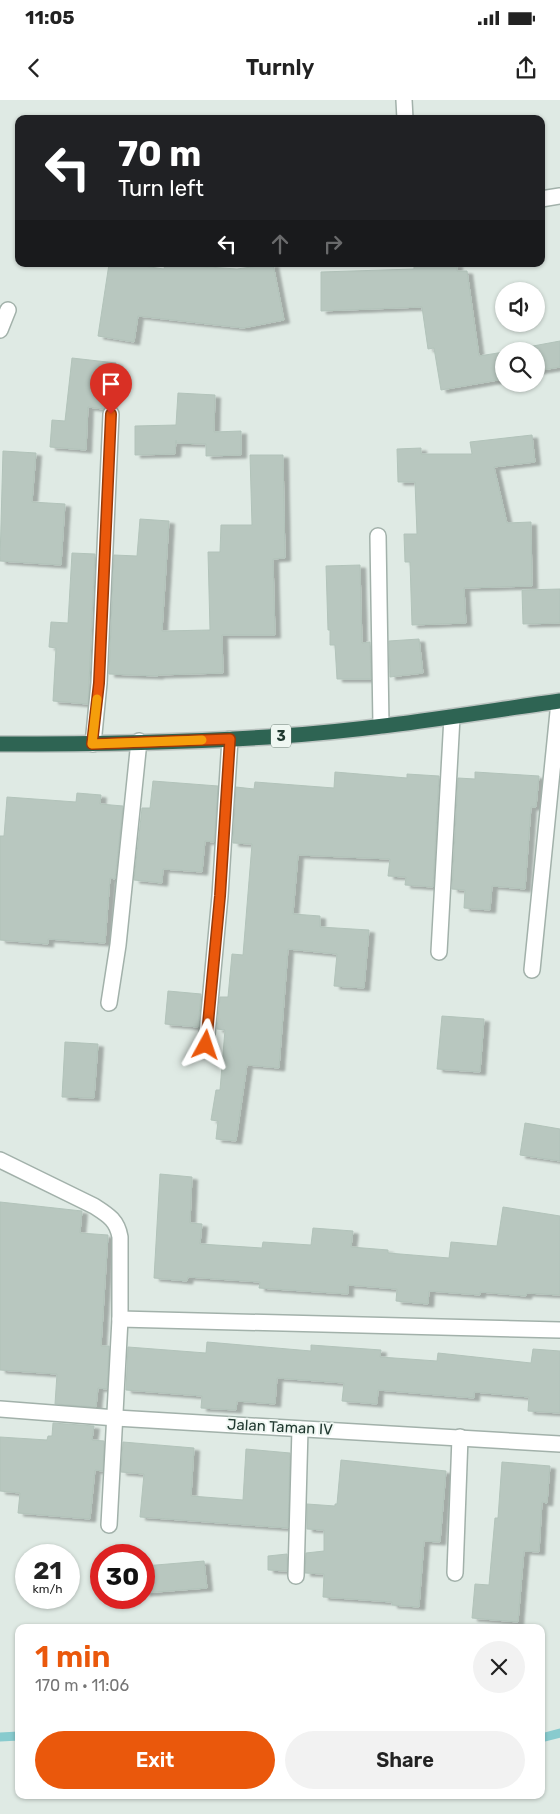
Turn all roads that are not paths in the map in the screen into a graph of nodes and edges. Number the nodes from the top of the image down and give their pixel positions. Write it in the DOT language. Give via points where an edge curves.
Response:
graph roads {
  1 [pos="404,100"];
  2 [pos="404,115"];
  3 [pos="560,196"];
  4 [pos="545,198"];
  5 [pos="8,310"];
  6 [pos="0,330"];
  7 [pos="111,414"];
  8 [pos="378,536"];
  9 [pos="560,701"];
  10 [pos="452,717"];
  11 [pos="381,726"];
  12 [pos="230,739"];
  13 [pos="139,741"];
  14 [pos="0,744"];
  15 [pos="92,744"];
  16 [pos="439,952"];
  17 [pos="532,970"];
  18 [pos="109,1003"];
  19 [pos="206,1045"];
  20 [pos="0,1160"];
  21 [pos="120,1319"];
  22 [pos="560,1330"];
  23 [pos="0,1409"];
  24 [pos="116,1418"];
  25 [pos="300,1428"];
  26 [pos="460,1437"];
  27 [pos="560,1444"];
  28 [pos="110,1525"];
  29 [pos="456,1572"];
  30 [pos="296,1576"];
  1 -- 2 [label="street"];
  3 -- 4 [label="street"];
  5 -- 6 [label="street"];
  7 -- 15 [label="street" via="99,683"];
  8 -- 11 [label="street"];
  9 -- 10 [label="highway, 3"];
  9 -- 17 [label="street"];
  10 -- 11 [label="highway, 3"];
  10 -- 16 [label="street"];
  11 -- 12 [label="highway, 3"];
  12 -- 13 [label="highway, 3"];
  12 -- 19 [label="street"];
  13 -- 15 [label="highway, 3"];
  13 -- 18 [label="street"];
  14 -- 15 [label="highway, 3"];
  20 -- 21 [label="street" via="94,1206 118,1225"];
  21 -- 22 [label="street"];
  21 -- 24 [label="street"];
  23 -- 24 [label="street, Jalan Taman IV"];
  24 -- 25 [label="street, Jalan Taman IV"];
  24 -- 28 [label="street"];
  25 -- 26 [label="street, Jalan Taman IV"];
  25 -- 30 [label="street"];
  26 -- 27 [label="street, Jalan Taman IV"];
  26 -- 29 [label="street"];
}
